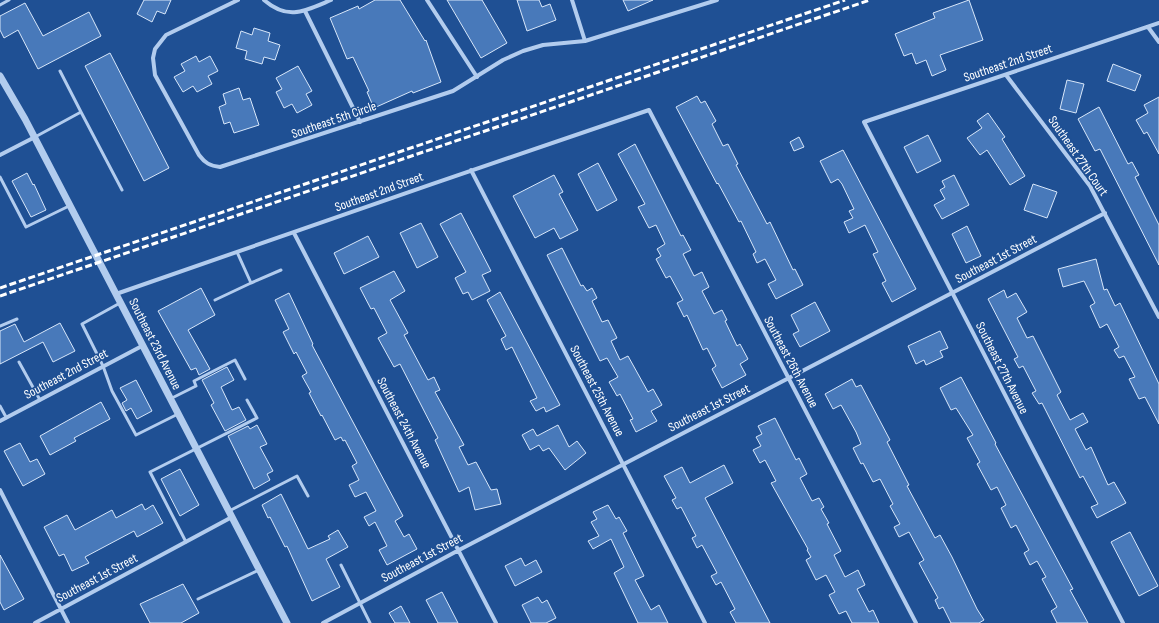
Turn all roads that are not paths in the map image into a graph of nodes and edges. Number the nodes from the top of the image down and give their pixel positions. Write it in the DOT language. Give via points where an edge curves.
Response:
graph roads {
  1 [pos="9,0"];
  2 [pos="238,0"];
  3 [pos="264,0"];
  4 [pos="331,0"];
  5 [pos="427,0"];
  6 [pos="572,0"];
  7 [pos="717,0"];
  8 [pos="710,1"];
  9 [pos="0,5"];
  10 [pos="305,11"];
  11 [pos="1159,23"];
  12 [pos="1148,27"];
  13 [pos="585,41"];
  14 [pos="1159,42"];
  15 [pos="60,71"];
  16 [pos="1006,75"];
  17 [pos="0,76"];
  18 [pos="477,77"];
  19 [pos="649,110"];
  20 [pos="81,112"];
  21 [pos="360,122"];
  22 [pos="864,122"];
  23 [pos="35,138"];
  24 [pos="0,155"];
  25 [pos="470,170"];
  26 [pos="0,177"];
  27 [pos="122,190"];
  28 [pos="69,206"];
  29 [pos="1105,213"];
  30 [pos="294,233"];
  31 [pos="237,252"];
  32 [pos="281,270"];
  33 [pos="251,283"];
  34 [pos="952,293"];
  35 [pos="115,294"];
  36 [pos="215,300"];
  37 [pos="120,303"];
  38 [pos="1159,317"];
  39 [pos="17,319"];
  40 [pos="0,326"];
  41 [pos="142,346"];
  42 [pos="18,362"];
  43 [pos="103,366"];
  44 [pos="789,378"];
  45 [pos="245,379"];
  46 [pos="170,399"];
  47 [pos="40,400"];
  48 [pos="247,400"];
  49 [pos="0,406"];
  50 [pos="178,414"];
  51 [pos="6,418"];
  52 [pos="0,421"];
  53 [pos="196,449"];
  54 [pos="624,464"];
  55 [pos="0,490"];
  56 [pos="308,496"];
  57 [pos="230,514"];
  58 [pos="186,542"];
  59 [pos="459,550"];
  60 [pos="341,565"];
  61 [pos="259,570"];
  62 [pos="198,599"];
  63 [pos="360,602"];
  64 [pos="61,609"];
  65 [pos="35,623"];
  66 [pos="68,623"];
  67 [pos="287,623"];
  68 [pos="323,623"];
  69 [pos="370,623"];
  70 [pos="496,623"];
  71 [pos="705,623"];
  72 [pos="916,623"];
  73 [pos="1123,623"];
  1 -- 9 [label="lane"];
  2 -- 21 [label="street, Southeast 5th Circle" via="166,35 156,49 153,62 155,75 204,162 212,166 228,166"];
  3 -- 10 [label="street" via="288,12"];
  4 -- 10 [label="street"];
  5 -- 18 [label="street"];
  6 -- 13 [label="street"];
  7 -- 8 [label="street, Southeast 5th Circle"];
  8 -- 13 [label="street, Southeast 5th Circle"];
  10 -- 21 [label="street"];
  11 -- 12 [label="street, Southeast 2nd Street"];
  12 -- 14 [label="street"];
  12 -- 16 [label="street, Southeast 2nd Street"];
  13 -- 18 [label="street, Southeast 5th Circle" via="543,45 523,51 503,60"];
  15 -- 20 [label="lane"];
  16 -- 22 [label="street, Southeast 2nd Street"];
  16 -- 29 [label="street, Southeast 27th Court" via="1090,186"];
  17 -- 23 [label="street, Southeast 23rd Avenue"];
  18 -- 21 [label="street, Southeast 5th Circle" via="453,91"];
  19 -- 25 [label="street, Southeast 2nd Street"];
  19 -- 44 [label="street, Southeast 26th Avenue"];
  20 -- 23 [label="lane"];
  20 -- 27 [label="lane"];
  22 -- 34 [label="street, Southeast 27th Avenue"];
  23 -- 24 [label="street"];
  23 -- 28 [label="street, Southeast 23rd Avenue"];
  25 -- 30 [label="street, Southeast 2nd Street"];
  25 -- 54 [label="street, Southeast 25th Avenue"];
  26 -- 28 [label="lane" via="26,228"];
  28 -- 35 [label="street, Southeast 23rd Avenue"];
  29 -- 34 [label="street, Southeast 1st Street"];
  29 -- 38 [label="street, Southeast 27th Court"];
  30 -- 31 [label="street, Southeast 2nd Street"];
  30 -- 59 [label="street, Southeast 24th Avenue"];
  31 -- 33 [label="lane"];
  31 -- 35 [label="street, Southeast 2nd Street"];
  32 -- 33 [label="lane"];
  33 -- 36 [label="lane"];
  34 -- 44 [label="street, Southeast 1st Street"];
  34 -- 73 [label="street, Southeast 27th Avenue"];
  35 -- 37 [label="street, Southeast 23rd Avenue"];
  37 -- 41 [label="street, Southeast 23rd Avenue"];
  37 -- 43 [label="lane" via="82,324"];
  39 -- 40 [label="lane"];
  41 -- 43 [label="street, Southeast 2nd Street"];
  41 -- 46 [label="street, Southeast 23rd Avenue"];
  42 -- 47 [label="lane"];
  43 -- 47 [label="street, Southeast 2nd Street"];
  43 -- 50 [label="lane" via="112,391 136,435"];
  44 -- 54 [label="street, Southeast 1st Street"];
  44 -- 72 [label="street, Southeast 26th Avenue"];
  45 -- 46 [label="lane" via="235,360 194,381 196,386"];
  46 -- 50 [label="street, Southeast 23rd Avenue"];
  47 -- 51 [label="street, Southeast 2nd Street"];
  48 -- 53 [label="lane" via="257,418"];
  49 -- 51 [label="lane"];
  50 -- 53 [label="street, Southeast 23rd Avenue"];
  51 -- 52 [label="street, Southeast 2nd Street"];
  53 -- 57 [label="street, Southeast 23rd Avenue"];
  53 -- 58 [label="lane" via="150,472"];
  54 -- 59 [label="street, Southeast 1st Street"];
  54 -- 71 [label="street, Southeast 25th Avenue"];
  55 -- 64 [label="street"];
  56 -- 57 [label="lane" via="297,476"];
  57 -- 58 [label="street, Southeast 1st Street"];
  57 -- 61 [label="street, Southeast 23rd Avenue"];
  58 -- 64 [label="street, Southeast 1st Street"];
  59 -- 63 [label="street, Southeast 1st Street"];
  59 -- 70 [label="street, Southeast 24th Avenue"];
  60 -- 63 [label="lane"];
  61 -- 62 [label="lane"];
  61 -- 67 [label="street, Southeast 23rd Avenue"];
  63 -- 68 [label="street, Southeast 1st Street"];
  63 -- 69 [label="lane"];
  64 -- 65 [label="street, Southeast 1st Street"];
  64 -- 66 [label="street"];
}
